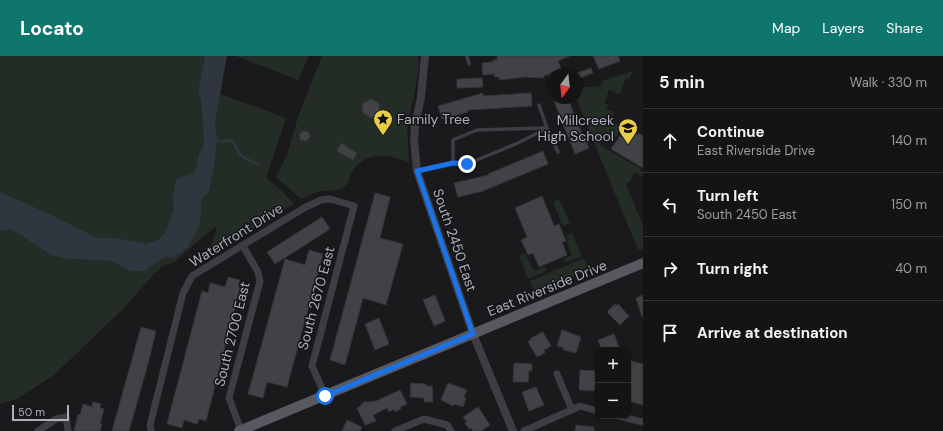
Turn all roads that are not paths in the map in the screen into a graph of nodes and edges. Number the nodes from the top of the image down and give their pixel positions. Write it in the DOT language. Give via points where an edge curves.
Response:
graph roads {
  1 [pos="425,56"];
  2 [pos="467,56"];
  3 [pos="469,64"];
  4 [pos="539,106"];
  5 [pos="547,128"];
  6 [pos="558,152"];
  7 [pos="453,163"];
  8 [pos="417,171"];
  9 [pos="354,206"];
  10 [pos="243,246"];
  11 [pos="643,264"];
  12 [pos="473,334"];
  13 [pos="557,374"];
  14 [pos="325,396"];
  15 [pos="572,410"];
  16 [pos="595,410"];
  17 [pos="630,419"];
  18 [pos="643,422"];
  19 [pos="449,428"];
  20 [pos="38,431"];
  21 [pos="68,431"];
  22 [pos="151,431"];
  23 [pos="240,431"];
  24 [pos="395,431"];
  25 [pos="513,431"];
  26 [pos="524,431"];
  1 -- 8 [label="street, South 2450 East" via="414,139"];
  2 -- 3 [label="lane"];
  4 -- 5 [label="lane"];
  5 -- 6 [label="lane"];
  5 -- 7 [label="lane" via="467,164"];
  5 -- 7 [label="lane" via="477,130 453,140"];
  7 -- 8 [label="lane"];
  8 -- 12 [label="street, South 2450 East"];
  9 -- 10 [label="street, Waterfront Drive" via="330,199 321,200"];
  9 -- 14 [label="street, South 2670 East" via="312,366"];
  10 -- 22 [label="street, Waterfront Drive" via="192,276 183,293 150,425"];
  10 -- 23 [label="street, South 2700 East" via="258,272 260,281 229,398"];
  11 -- 12 [label="main road, East Riverside Drive"];
  12 -- 14 [label="main road, East Riverside Drive"];
  12 -- 25 [label="street, South 2450 East"];
  13 -- 15 [label="street"];
  14 -- 23 [label="main road, East Riverside Drive"];
  15 -- 16 [label="street" via="580,406"];
  15 -- 26 [label="street"];
  17 -- 18 [label="street"];
  19 -- 24 [label="street" via="424,419"];
  20 -- 21 [label="street" via="56,419 66,417"];
}
